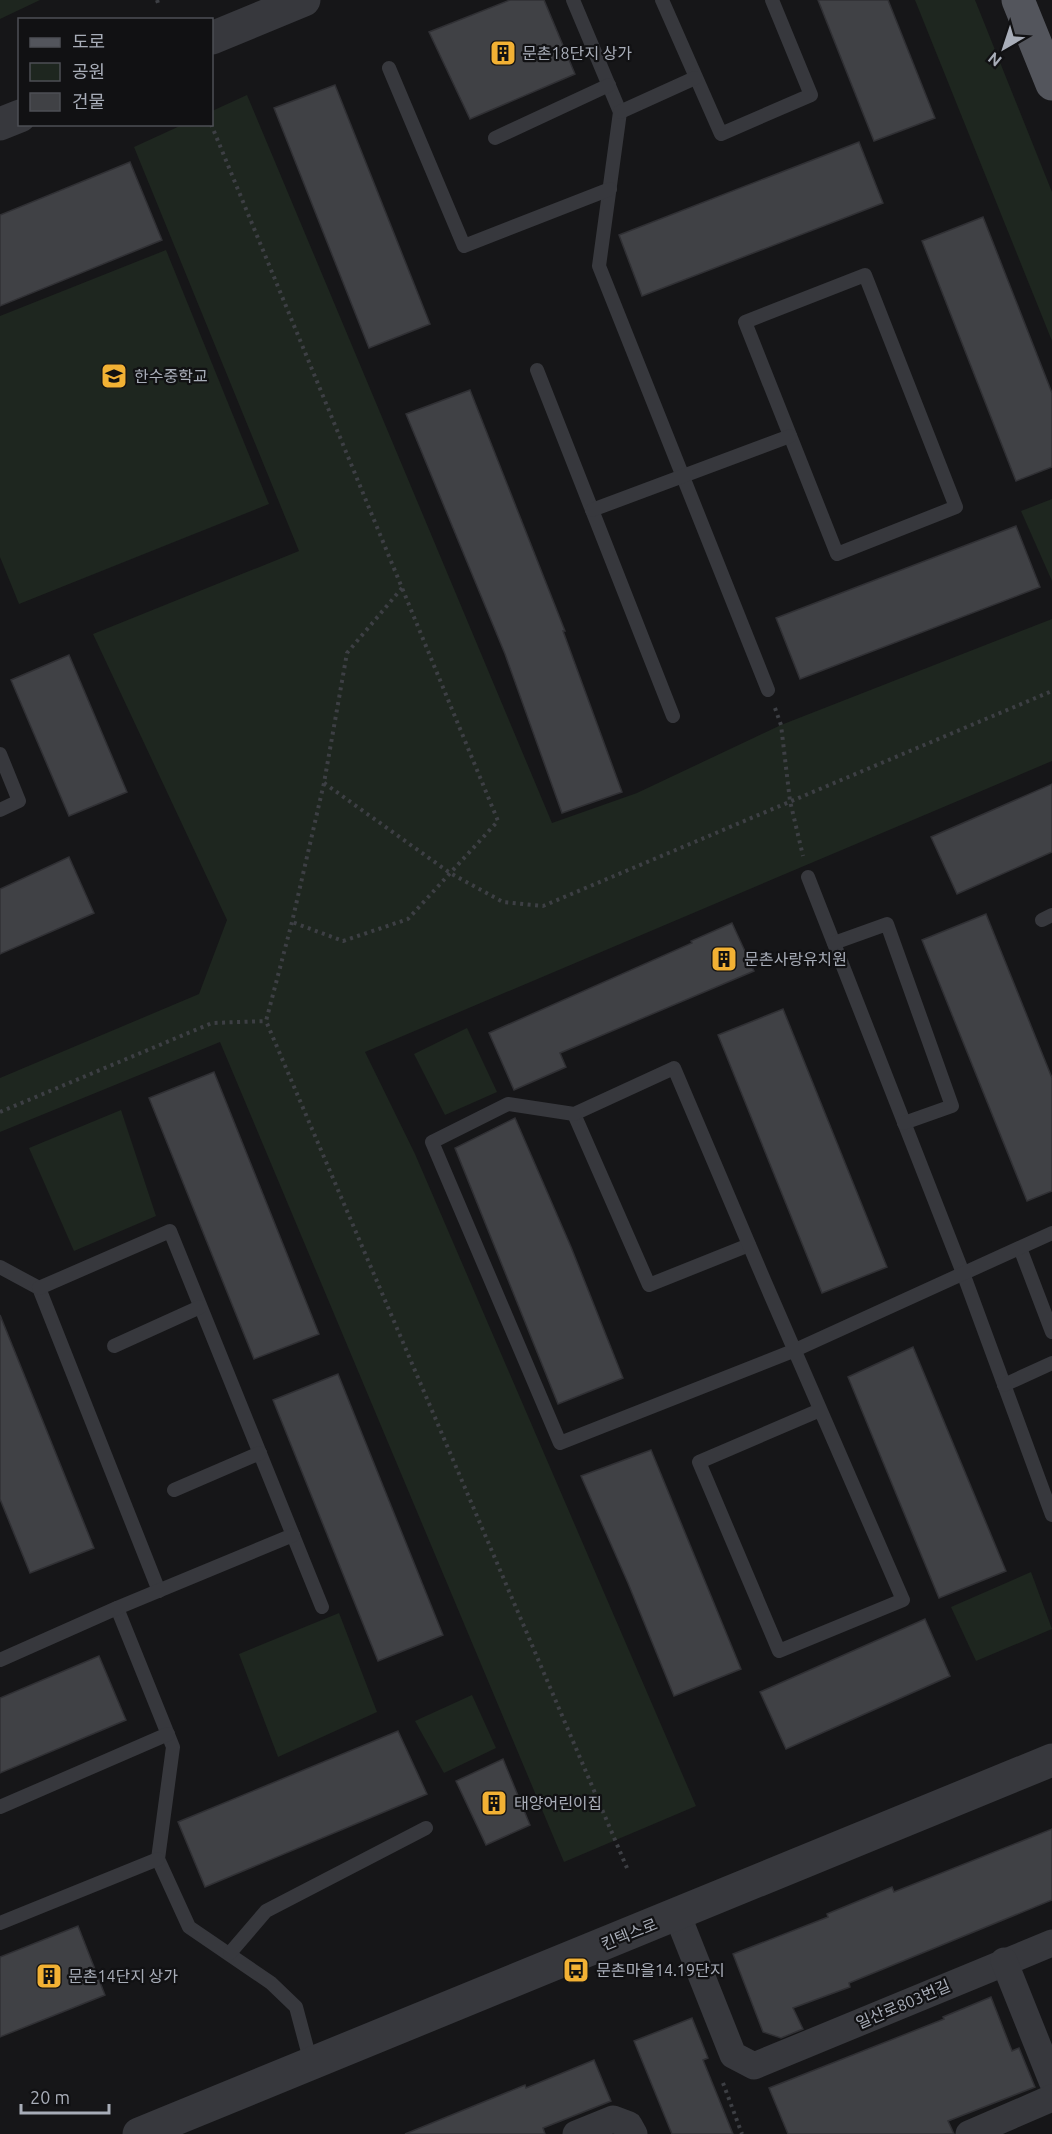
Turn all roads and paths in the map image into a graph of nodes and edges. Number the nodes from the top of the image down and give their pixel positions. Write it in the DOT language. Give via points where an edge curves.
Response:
graph roads {
  1 [pos="304,0"];
  2 [pos="573,0"];
  3 [pos="662,0"];
  4 [pos="772,0"];
  5 [pos="1018,0"];
  6 [pos="213,38"];
  7 [pos="389,68"];
  8 [pos="695,78"];
  9 [pos="609,84"];
  10 [pos="1052,84"];
  11 [pos="620,112"];
  12 [pos="18,117"];
  13 [pos="0,124"];
  14 [pos="212,126"];
  15 [pos="495,138"];
  16 [pos="610,189"];
  17 [pos="537,370"];
  18 [pos="790,436"];
  19 [pos="683,477"];
  20 [pos="592,510"];
  21 [pos="402,588"];
  22 [pos="768,690"];
  23 [pos="1052,691"];
  24 [pos="674,716"];
  25 [pos="0,754"];
  26 [pos="324,783"];
  27 [pos="790,801"];
  28 [pos="0,810"];
  29 [pos="450,873"];
  30 [pos="808,877"];
  31 [pos="292,922"];
  32 [pos="834,943"];
  33 [pos="266,1021"];
  34 [pos="0,1112"];
  35 [pos="574,1114"];
  36 [pos="904,1123"];
  37 [pos="1052,1233"];
  38 [pos="749,1245"];
  39 [pos="1020,1248"];
  40 [pos="0,1267"];
  41 [pos="963,1273"];
  42 [pos="39,1288"];
  43 [pos="200,1307"];
  44 [pos="1052,1332"];
  45 [pos="114,1346"];
  46 [pos="794,1351"];
  47 [pos="1052,1363"];
  48 [pos="1004,1385"];
  49 [pos="820,1410"];
  50 [pos="260,1453"];
  51 [pos="174,1490"];
  52 [pos="1052,1515"];
  53 [pos="293,1535"];
  54 [pos="159,1591"];
  55 [pos="322,1607"];
  56 [pos="117,1608"];
  57 [pos="0,1660"];
  58 [pos="168,1734"];
  59 [pos="1052,1760"];
  60 [pos="0,1807"];
  61 [pos="426,1828"];
  62 [pos="158,1859"];
  63 [pos="627,1868"];
  64 [pos="677,1914"];
  65 [pos="0,1923"];
  66 [pos="1052,1943"];
  67 [pos="230,1953"];
  68 [pos="1004,1961"];
  69 [pos="311,2063"];
  70 [pos="1052,2081"];
  71 [pos="1052,2098"];
  72 [pos="138,2134"];
  73 [pos="576,2134"];
  74 [pos="634,2134"];
  75 [pos="969,2134"];
  1 -- 6 [label="street"];
  2 -- 9 [label="lane"];
  3 -- 8 [label="lane"];
  4 -- 8 [label="lane" via="811,95 721,134"];
  5 -- 10 [label="main road"];
  7 -- 16 [label="lane" via="464,246"];
  8 -- 11 [label="lane"];
  9 -- 11 [label="lane"];
  9 -- 15 [label="lane"];
  11 -- 16 [label="lane"];
  12 -- 13 [label="street"];
  14 -- 21 [label="path"];
  16 -- 19 [label="lane" via="599,266"];
  17 -- 20 [label="lane"];
  18 -- 18 [label="lane" via="837,554 956,507 865,275 746,322"];
  18 -- 19 [label="lane"];
  19 -- 20 [label="lane"];
  19 -- 22 [label="lane"];
  20 -- 24 [label="lane"];
  21 -- 26 [label="path" via="347,653"];
  21 -- 29 [label="path" via="498,821"];
  22 -- 27 [label="path" via="781,725"];
  23 -- 27 [label="path"];
  25 -- 28 [label="lane" via="19,801"];
  26 -- 29 [label="path"];
  26 -- 31 [label="path"];
  27 -- 29 [label="path" via="543,906 503,902"];
  27 -- 30 [label="path"];
  29 -- 31 [label="path" via="408,919 343,941"];
  30 -- 32 [label="lane"];
  31 -- 33 [label="path"];
  32 -- 36 [label="lane"];
  32 -- 36 [label="lane" via="887,924 952,1106"];
  33 -- 34 [label="path" via="212,1023"];
  33 -- 63 [label="path"];
  35 -- 38 [label="lane" via="649,1285"];
  35 -- 38 [label="lane" via="674,1068"];
  35 -- 46 [label="lane" via="508,1104 432,1142 560,1443"];
  36 -- 41 [label="lane"];
  37 -- 39 [label="lane"];
  38 -- 46 [label="lane"];
  39 -- 41 [label="lane"];
  39 -- 44 [label="lane"];
  40 -- 42 [label="lane"];
  41 -- 46 [label="lane"];
  41 -- 48 [label="lane"];
  42 -- 43 [label="lane" via="170,1232"];
  42 -- 54 [label="lane"];
  43 -- 45 [label="lane"];
  43 -- 50 [label="lane"];
  46 -- 49 [label="lane"];
  47 -- 48 [label="lane"];
  48 -- 52 [label="lane"];
  49 -- 49 [label="lane" via="903,1600 779,1652 699,1462"];
  50 -- 51 [label="lane"];
  50 -- 53 [label="lane"];
  53 -- 54 [label="lane"];
  53 -- 55 [label="lane"];
  54 -- 56 [label="lane"];
  56 -- 57 [label="lane"];
  56 -- 58 [label="lane"];
  58 -- 60 [label="lane"];
  58 -- 62 [label="lane" via="173,1747"];
  59 -- 64 [label="street, 킨텍스로"];
  61 -- 67 [label="lane" via="266,1911"];
  62 -- 65 [label="lane"];
  62 -- 67 [label="lane" via="189,1927"];
  64 -- 68 [label="street, 일산로803번길" via="733,2055 754,2066"];
  64 -- 69 [label="street, 킨텍스로"];
  66 -- 68 [label="street, 일산로803번길"];
  67 -- 69 [label="lane" via="296,2007"];
  68 -- 70 [label="street"];
  69 -- 72 [label="street, 킨텍스로"];
  71 -- 75 [label="street"];
  73 -- 74 [label="street" via="613,2119 629,2126"];
}
